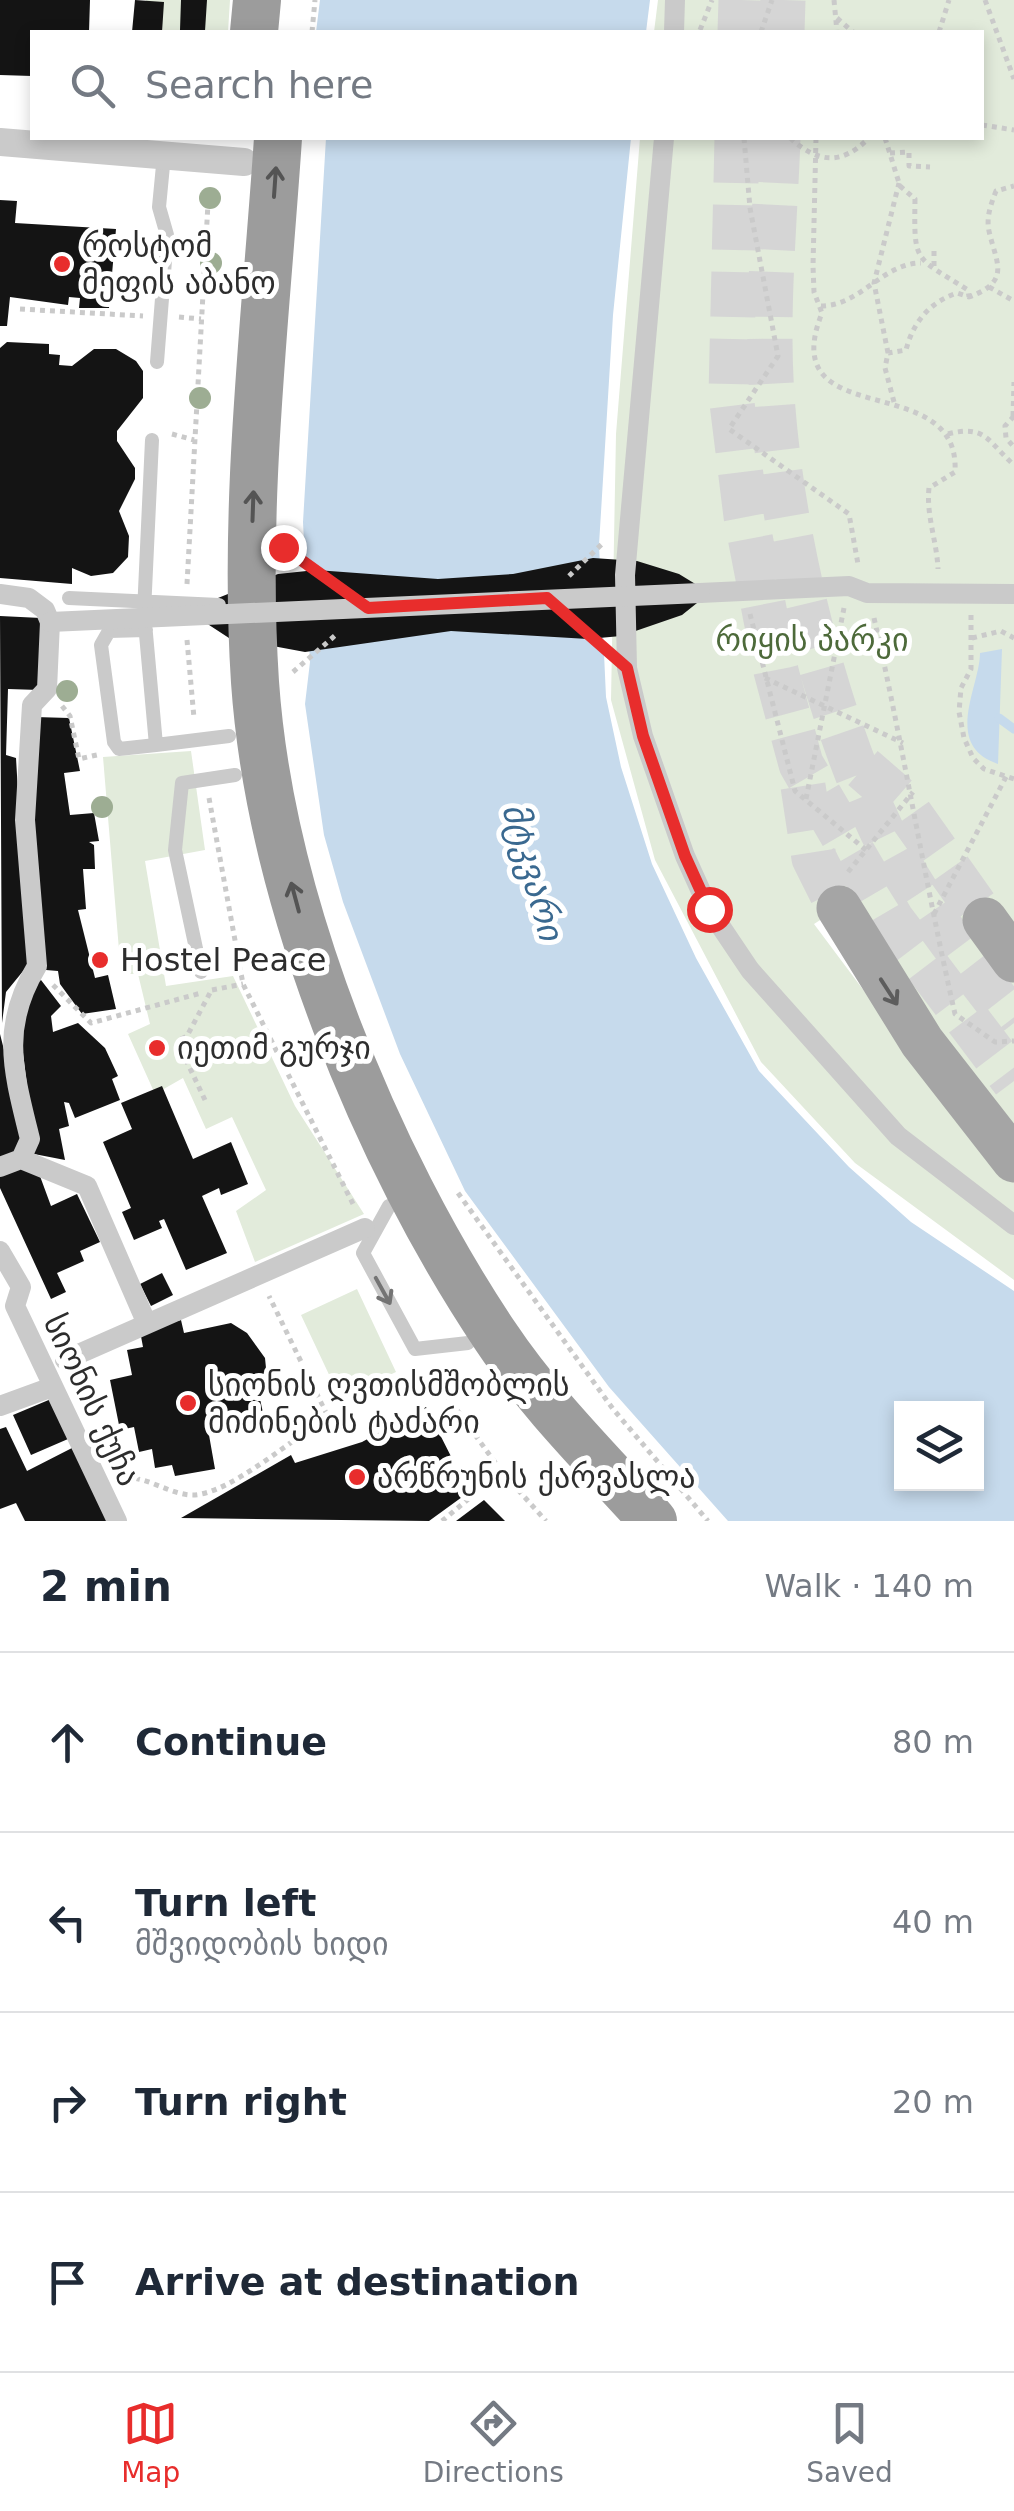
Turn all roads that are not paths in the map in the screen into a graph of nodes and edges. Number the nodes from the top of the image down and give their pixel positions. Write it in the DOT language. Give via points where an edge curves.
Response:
graph roads {
  1 [pos="257,0"];
  2 [pos="287,0"];
  3 [pos="675,0"];
  4 [pos="254,30"];
  5 [pos="285,30"];
  6 [pos="674,30"];
  7 [pos="664,140"];
  8 [pos="0,142"];
  9 [pos="256,146"];
  10 [pos="164,155"];
  11 [pos="157,362"];
  12 [pos="152,440"];
  13 [pos="0,594"];
  14 [pos="1014,594"];
  15 [pos="69,598"];
  16 [pos="144,601"];
  17 [pos="219,605"];
  18 [pos="50,622"];
  19 [pos="146,630"];
  20 [pos="156,745"];
  21 [pos="232,755"];
  22 [pos="843,891"];
  23 [pos="985,920"];
  24 [pos="1014,960"];
  25 [pos="201,972"];
  26 [pos="21,1159"];
  27 [pos="1014,1160"];
  28 [pos="0,1167"];
  29 [pos="377,1217"];
  30 [pos="1014,1226"];
  31 [pos="0,1252"];
  32 [pos="147,1324"];
  33 [pos="468,1343"];
  34 [pos="65,1360"];
  35 [pos="52,1388"];
  36 [pos="0,1406"];
  37 [pos="117,1521"];
  38 [pos="615,1521"];
  39 [pos="653,1521"];
  1 -- 4 [label="highway"];
  2 -- 5 [label="highway"];
  3 -- 6 [label="street"];
  7 -- 30 [label="street" via="627,520 627,668 643,736 709,909 750,970 898,1136"];
  8 -- 10 [label="street"];
  9 -- 10 [label="street"];
  9 -- 17 [label="highway" via="224,454"];
  39 -- 9 [label="highway, one-way" via="524,1374 478,1310 363,1087 288,872 260,736 251,577"];
  10 -- 11 [label="lane"];
  12 -- 16 [label="lane"];
  13 -- 18 [label="street" via="28,598"];
  14 -- 18 [label="street, bridge" via="867,593 849,586"];
  15 -- 16 [label="lane"];
  16 -- 17 [label="lane"];
  16 -- 19 [label="lane"];
  17 -- 21 [label="highway"];
  18 -- 26 [label="street" via="47,689 32,705 25,820 37,966 13,994 6,1030 12,1083 30,1139"];
  19 -- 20 [label="lane"];
  19 -- 20 [label="lane" via="109,632 101,645 114,742 119,749"];
  20 -- 21 [label="lane"];
  21 -- 25 [label="lane" via="182,783 175,850"];
  21 -- 29 [label="highway" via="256,874 295,1001"];
  22 -- 27 [label="main road, one-way" via="922,1042"];
  23 -- 24 [label="main road"];
  26 -- 28 [label="street"];
  26 -- 32 [label="street" via="87,1186"];
  29 -- 32 [label="street" via="264,1287"];
  29 -- 33 [label="highway"];
  29 -- 33 [label="lane, one-way" via="363,1254 415,1349"];
  31 -- 35 [label="street, სიონის ქუჩა" via="21,1287 14,1306"];
  32 -- 34 [label="street"];
  33 -- 38 [label="highway"];
  35 -- 36 [label="street"];
  35 -- 37 [label="street, სიონის ქუჩა"];
}
